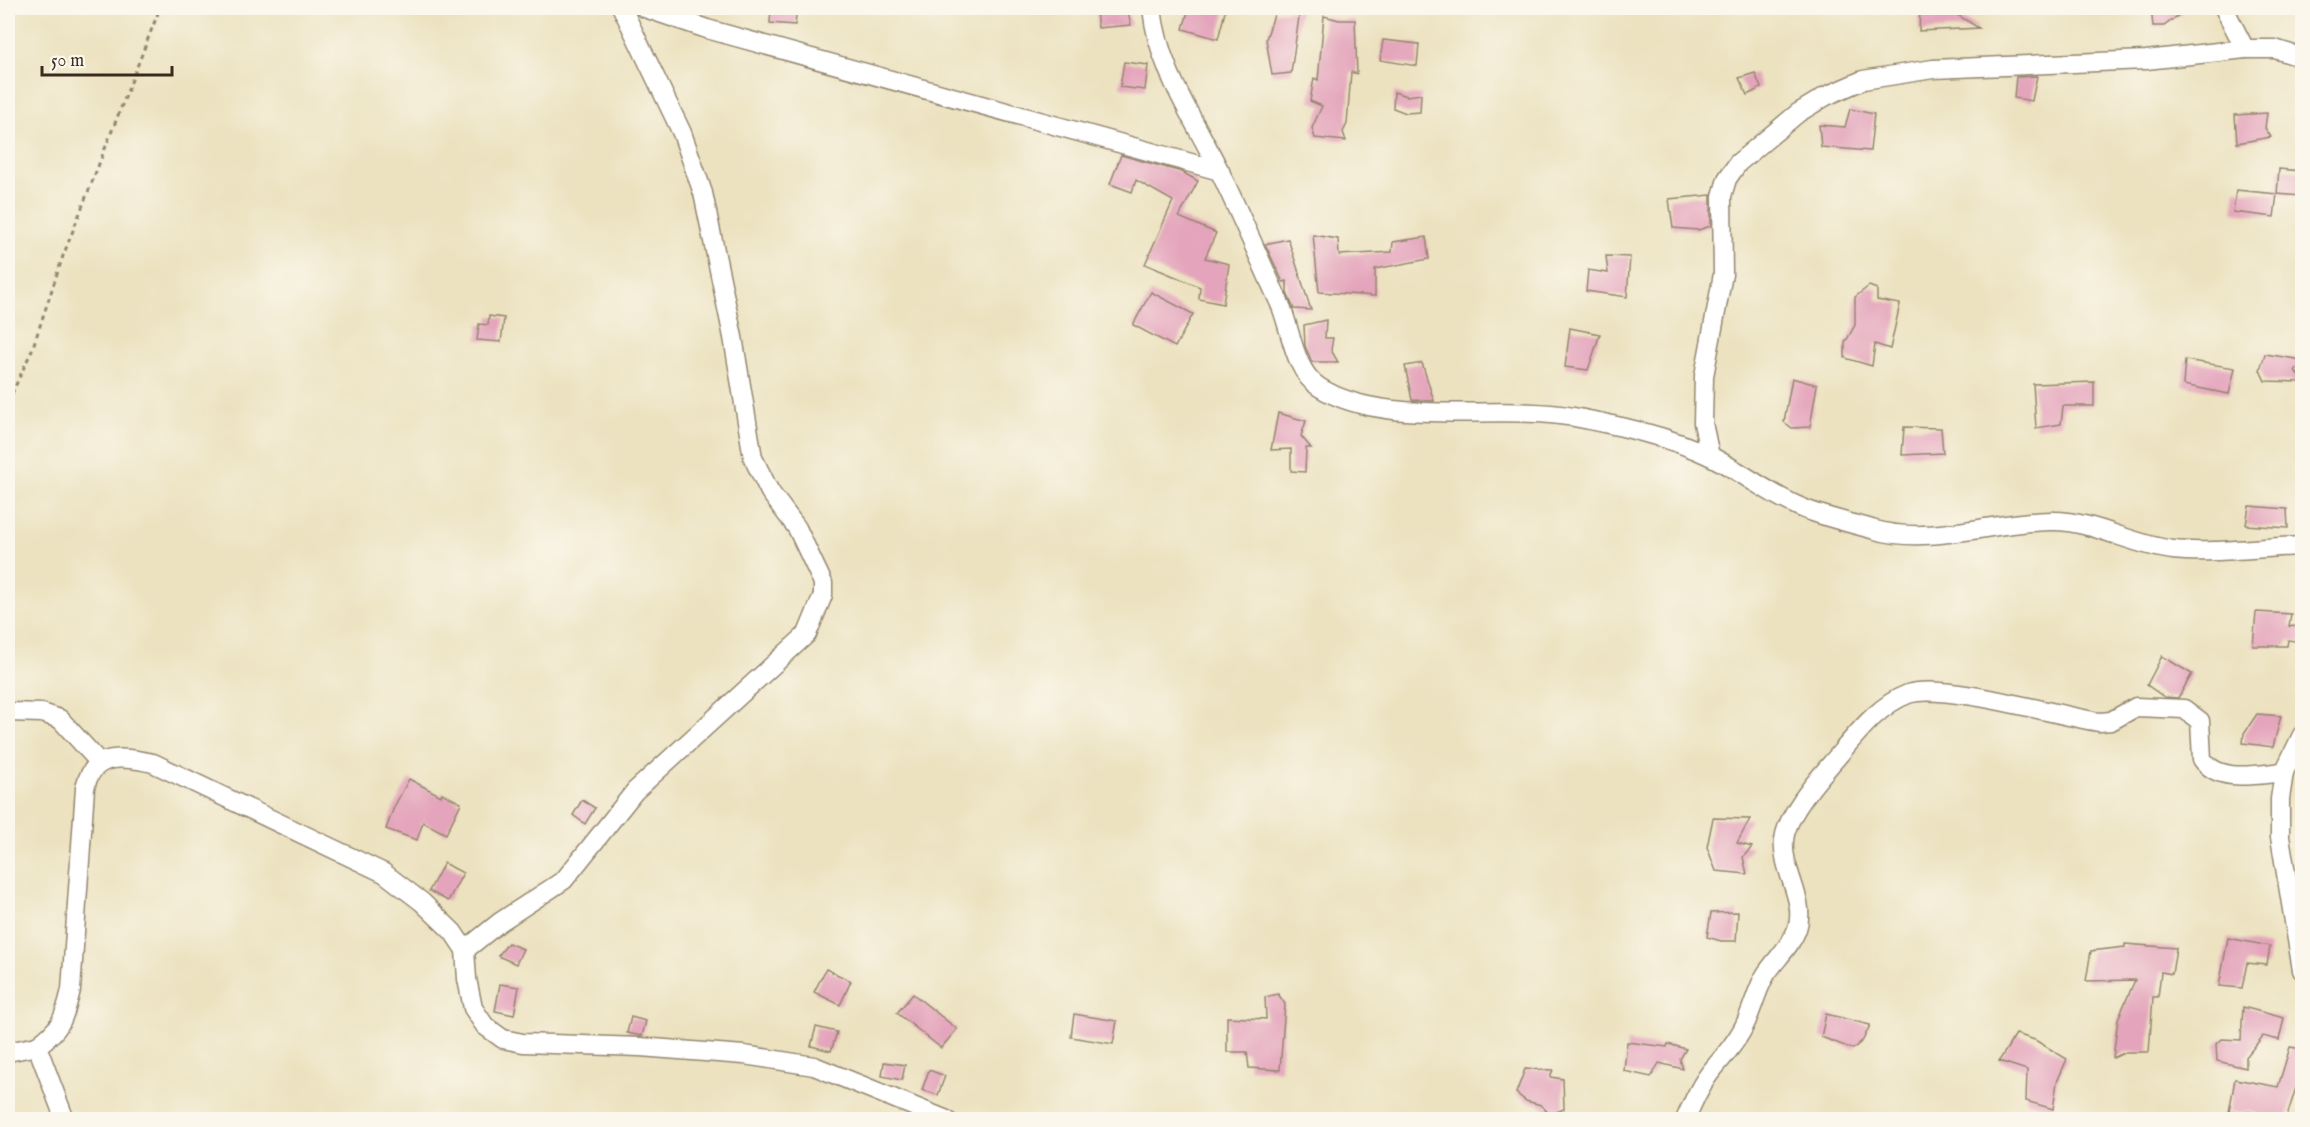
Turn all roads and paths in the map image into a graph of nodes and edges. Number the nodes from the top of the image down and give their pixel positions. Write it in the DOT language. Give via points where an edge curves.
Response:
graph roads {
  1 [pos="160,8"];
  2 [pos="622,8"];
  3 [pos="645,8"];
  4 [pos="1152,8"];
  5 [pos="2224,8"];
  6 [pos="2245,49"];
  7 [pos="2302,61"];
  8 [pos="1220,171"];
  9 [pos="8,402"];
  10 [pos="1710,456"];
  11 [pos="2302,546"];
  12 [pos="8,712"];
  13 [pos="2302,735"];
  14 [pos="100,763"];
  15 [pos="2284,772"];
  16 [pos="465,950"];
  17 [pos="2302,970"];
  18 [pos="37,1046"];
  19 [pos="8,1052"];
  20 [pos="64,1119"];
  21 [pos="948,1119"];
  22 [pos="1685,1119"];
  1 -- 9 [label="path" via="63,256 32,350"];
  2 -- 16 [label="street" via="677,124 703,193 753,458 770,492 796,528 823,583 823,596 807,634 635,791 564,880"];
  3 -- 8 [label="street" via="707,29"];
  4 -- 8 [label="street" via="1157,43 1172,81"];
  5 -- 6 [label="street"];
  6 -- 7 [label="street" via="2275,49"];
  6 -- 10 [label="street" via="2146,60 1895,73 1863,80 1798,113 1738,163 1727,178 1722,196 1723,274 1704,376 1703,423"];
  8 -- 10 [label="street" via="1286,316 1303,370 1315,385 1363,405 1455,413 1568,416 1636,429"];
  10 -- 11 [label="street" via="1799,507 1881,532 1933,534 2051,520 2076,522 2125,540 2174,550"];
  12 -- 14 [label="street" via="42,713 60,719"];
  13 -- 15 [label="street"];
  14 -- 16 [label="street" via="117,758 153,763 384,873 422,902 453,932"];
  14 -- 18 [label="street" via="88,773 85,788 71,990 64,1019 55,1033"];
  15 -- 17 [label="street" via="2280,837"];
  15 -- 22 [label="street" via="2216,772 2202,759 2200,721 2184,710 2136,707 2112,721 2100,722 1959,694 1927,691 1909,693 1893,701 1864,726 1817,780 1792,819 1783,839 1799,914 1797,929 1765,975 1743,1030 1713,1069"];
  16 -- 21 [label="street" via="473,1008 485,1026 503,1039 744,1055 814,1066"];
  18 -- 19 [label="street"];
  18 -- 20 [label="street"];
}
